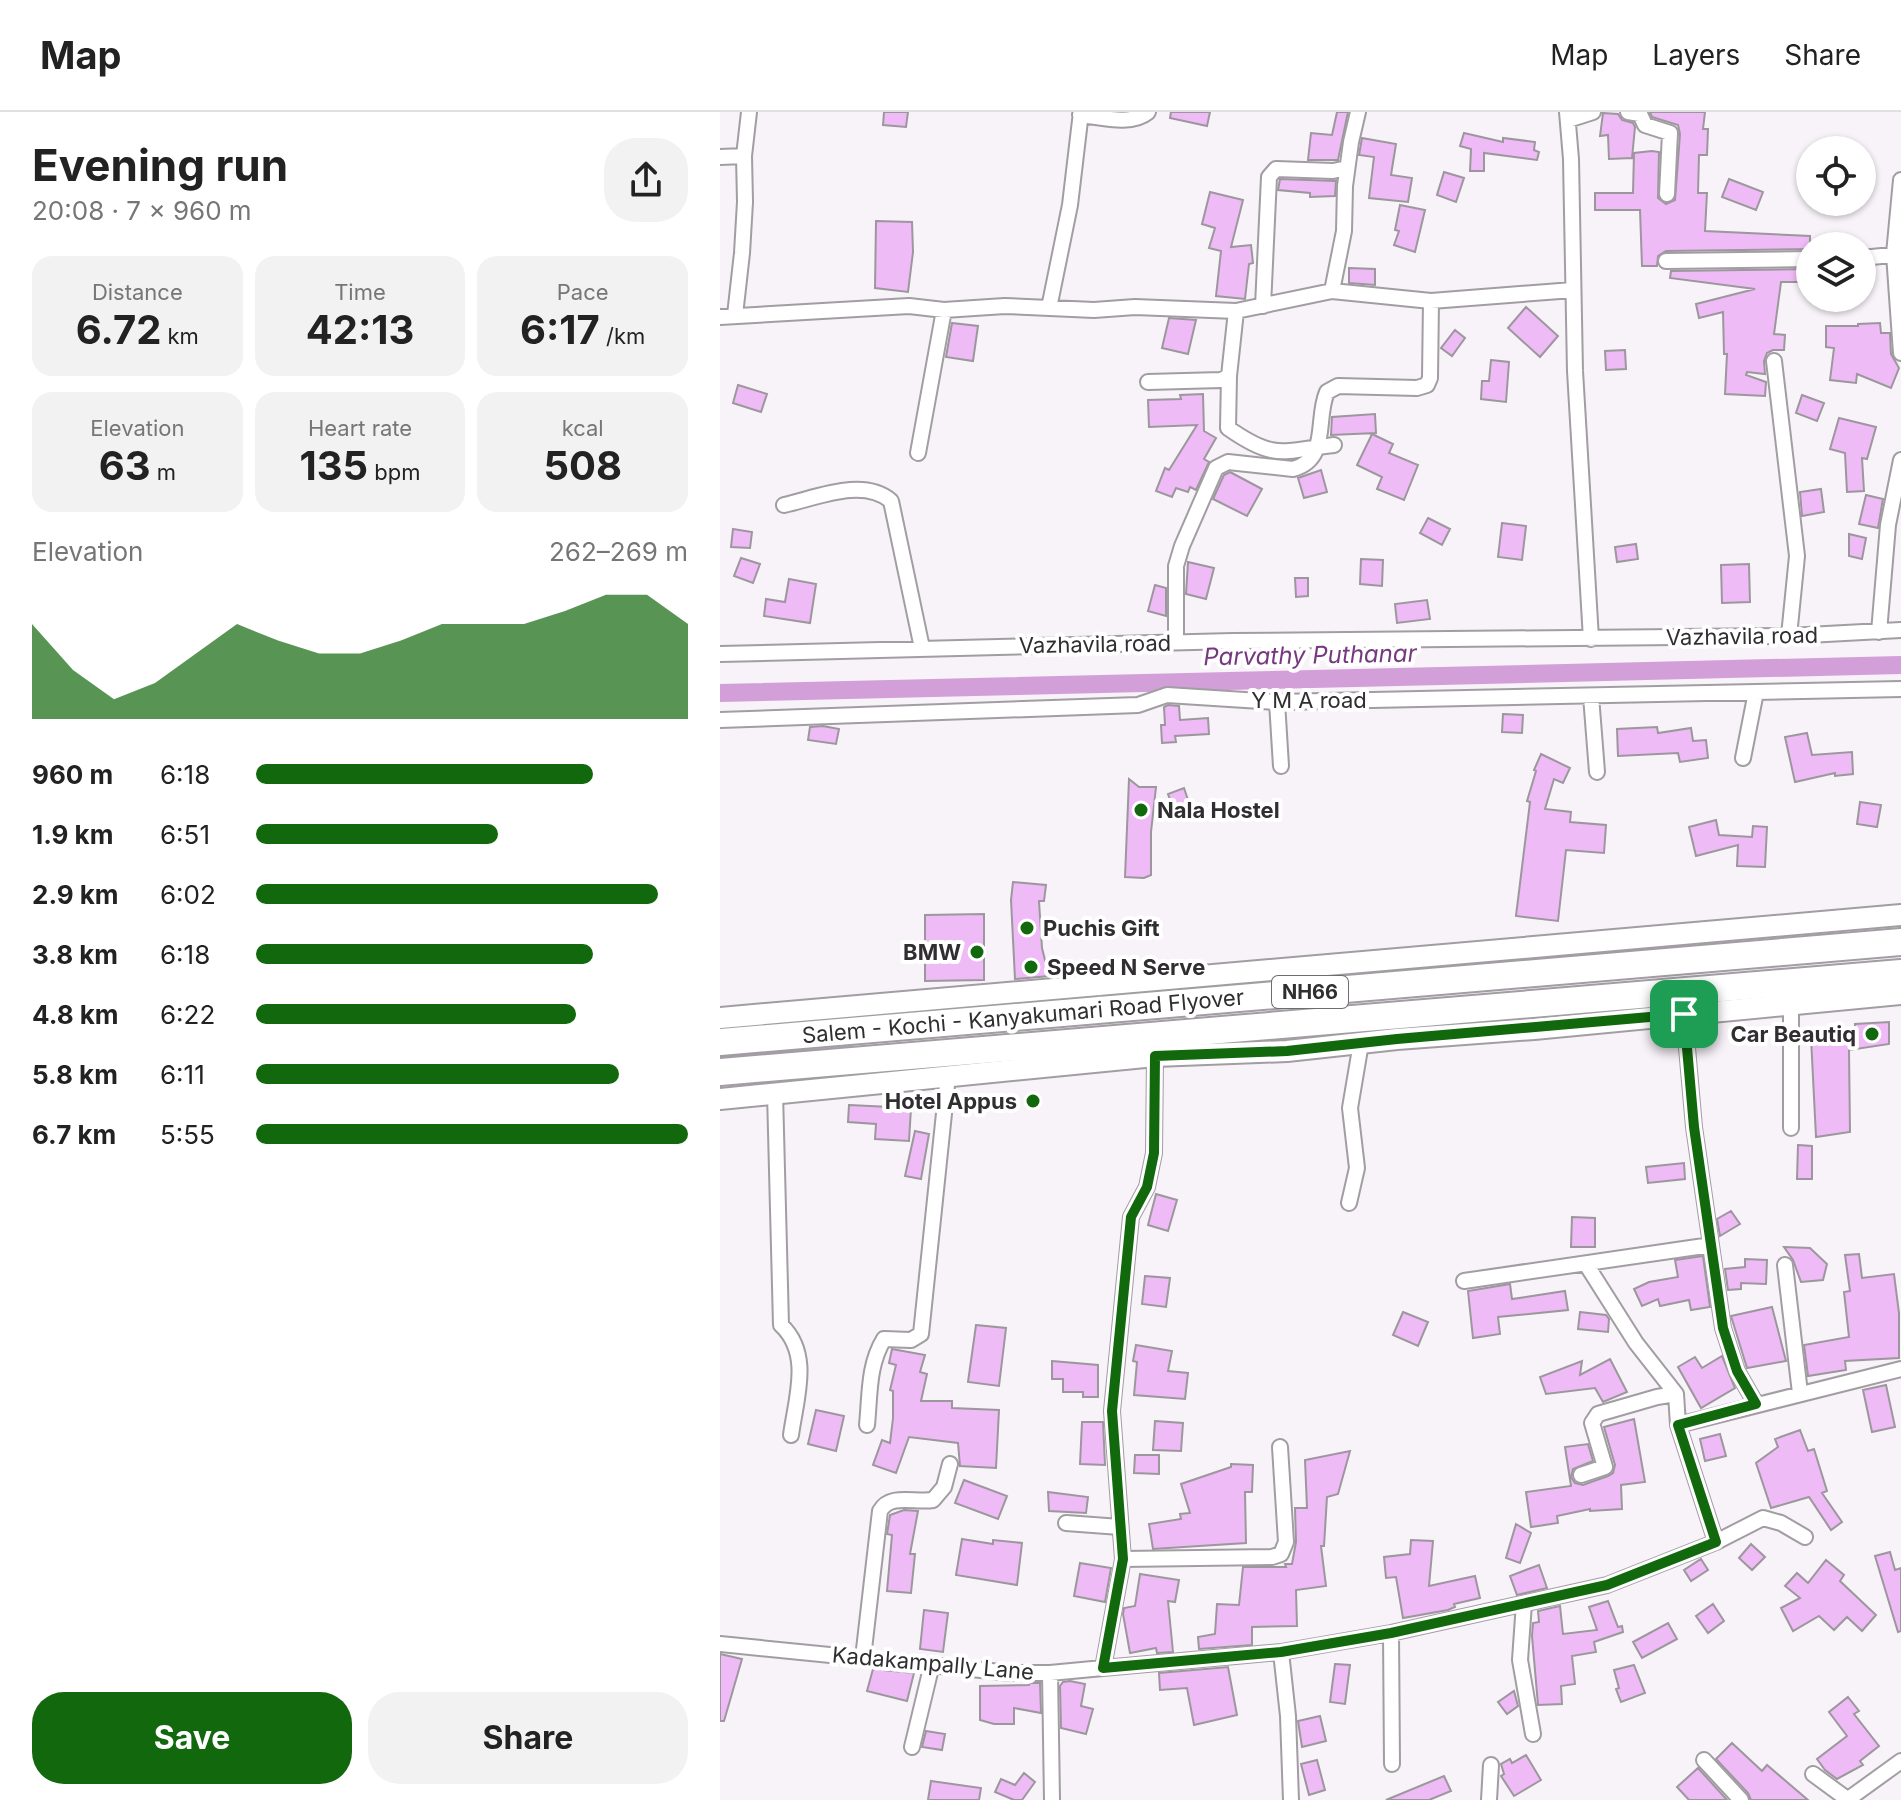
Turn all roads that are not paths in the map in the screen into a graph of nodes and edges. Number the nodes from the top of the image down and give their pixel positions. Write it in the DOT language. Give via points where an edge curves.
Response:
graph roads {
  1 [pos="749,112"];
  2 [pos="1148,112"];
  3 [pos="1358,112"];
  4 [pos="1593,112"];
  5 [pos="1628,112"];
  6 [pos="1080,114"];
  7 [pos="1567,116"];
  8 [pos="744,156"];
  9 [pos="720,157"];
  10 [pos="1347,168"];
  11 [pos="1901,180"];
  12 [pos="1667,194"];
  13 [pos="1898,254"];
  14 [pos="1876,256"];
  15 [pos="1796,259"];
  16 [pos="1666,261"];
  17 [pos="1573,290"];
  18 [pos="1332,291"];
  19 [pos="1431,301"];
  20 [pos="1263,306"];
  21 [pos="1049,308"];
  22 [pos="944,310"];
  23 [pos="1236,311"];
  24 [pos="728,316"];
  25 [pos="1901,353"];
  26 [pos="1774,361"];
  27 [pos="1229,376"];
  28 [pos="1148,382"];
  29 [pos="1334,445"];
  30 [pos="1318,447"];
  31 [pos="918,453"];
  32 [pos="1901,460"];
  33 [pos="784,505"];
  34 [pos="1901,630"];
  35 [pos="1879,632"];
  36 [pos="1789,636"];
  37 [pos="1591,639"];
  38 [pos="1176,642"];
  39 [pos="922,648"];
  40 [pos="720,654"];
  41 [pos="1901,689"];
  42 [pos="1756,692"];
  43 [pos="1591,696"];
  44 [pos="1277,702"];
  45 [pos="720,720"];
  46 [pos="1743,758"];
  47 [pos="1281,766"];
  48 [pos="1597,772"];
  49 [pos="1901,915"];
  50 [pos="1901,942"];
  51 [pos="1901,973"];
  52 [pos="1901,994"];
  53 [pos="1791,1004"];
  54 [pos="1684,1014"];
  55 [pos="720,1018"];
  56 [pos="720,1042"];
  57 [pos="1361,1043"];
  58 [pos="1155,1056"];
  59 [pos="720,1072"];
  60 [pos="948,1075"];
  61 [pos="775,1093"];
  62 [pos="720,1099"];
  63 [pos="1791,1128"];
  64 [pos="1349,1203"];
  65 [pos="1711,1245"];
  66 [pos="1586,1264"];
  67 [pos="1785,1265"];
  68 [pos="1464,1281"];
  69 [pos="1901,1369"];
  70 [pos="1800,1393"];
  71 [pos="1676,1394"];
  72 [pos="1756,1404"];
  73 [pos="867,1425"];
  74 [pos="1678,1425"];
  75 [pos="791,1435"];
  76 [pos="1280,1447"];
  77 [pos="950,1464"];
  78 [pos="1581,1475"];
  79 [pos="1066,1523"];
  80 [pos="1120,1527"];
  81 [pos="1805,1537"];
  82 [pos="1716,1542"];
  83 [pos="1123,1559"];
  84 [pos="1524,1603"];
  85 [pos="1391,1633"];
  86 [pos="720,1644"];
  87 [pos="1281,1652"];
  88 [pos="863,1658"];
  89 [pos="932,1664"];
  90 [pos="1103,1668"];
  91 [pos="1050,1673"];
  92 [pos="1533,1734"];
  93 [pos="912,1747"];
  94 [pos="1704,1760"];
  95 [pos="1901,1761"];
  96 [pos="1392,1764"];
  97 [pos="1491,1765"];
  98 [pos="1813,1774"];
  99 [pos="1052,1800"];
  100 [pos="1291,1800"];
  101 [pos="1489,1800"];
  102 [pos="1741,1800"];
  103 [pos="1847,1800"];
  1 -- 8 [label="street"];
  2 -- 6 [label="street" via="1128,120"];
  3 -- 10 [label="street"];
  4 -- 7 [label="street"];
  5 -- 12 [label="street" via="1640,114 1645,125 1670,133"];
  6 -- 21 [label="street" via="1070,205"];
  7 -- 17 [label="street"];
  8 -- 9 [label="street"];
  8 -- 24 [label="street" via="745,202"];
  10 -- 18 [label="street" via="1344,231"];
  10 -- 20 [label="street" via="1276,169 1269,177"];
  11 -- 13 [label="street"];
  13 -- 14 [label="street"];
  13 -- 25 [label="street"];
  15 -- 16 [label="street"];
  17 -- 19 [label="street"];
  17 -- 37 [label="street"];
  18 -- 19 [label="street"];
  18 -- 20 [label="street"];
  19 -- 30 [label="street" via="1427,385 1338,386 1327,392"];
  20 -- 23 [label="street"];
  21 -- 22 [label="street"];
  21 -- 23 [label="street"];
  22 -- 24 [label="street" via="909,306"];
  22 -- 31 [label="street"];
  23 -- 27 [label="street"];
  26 -- 36 [label="street" via="1797,556"];
  27 -- 28 [label="street"];
  27 -- 30 [label="street" via="1228,428 1261,449 1289,453"];
  29 -- 30 [label="street"];
  30 -- 38 [label="street" via="1309,464 1293,469 1228,462 1216,468 1176,566"];
  32 -- 35 [label="street" via="1888,525"];
  33 -- 39 [label="street" via="851,490 872,490 891,501"];
  34 -- 35 [label="street, Vazhavila road"];
  35 -- 36 [label="street, Vazhavila road"];
  36 -- 37 [label="street, Vazhavila road"];
  37 -- 38 [label="street, Vazhavila road"];
  38 -- 39 [label="street, Vazhavila road"];
  39 -- 40 [label="street, Vazhavila road"];
  41 -- 42 [label="street, Y M A road"];
  42 -- 43 [label="street, Y M A road"];
  42 -- 46 [label="street"];
  43 -- 44 [label="street, Y M A road"];
  43 -- 48 [label="street"];
  44 -- 45 [label="street, Y M A road" via="1167,695 1138,705"];
  44 -- 47 [label="street"];
  49 -- 55 [label="street"];
  50 -- 56 [label="highway, Salem - Kochi - Kanyakumari Road Flyover / NH66"];
  51 -- 59 [label="highway, Salem - Kochi - Kanyakumari Road Flyover / NH66"];
  52 -- 53 [label="street"];
  53 -- 54 [label="street"];
  53 -- 63 [label="street"];
  54 -- 57 [label="street"];
  54 -- 65 [label="street"];
  57 -- 58 [label="street"];
  57 -- 64 [label="street" via="1350,1108 1357,1168"];
  58 -- 60 [label="street"];
  58 -- 80 [label="street" via="1154,1153 1147,1187 1131,1217 1112,1411"];
  60 -- 61 [label="street"];
  60 -- 73 [label="street" via="921,1334 911,1340 884,1339 872,1368"];
  61 -- 62 [label="street"];
  61 -- 75 [label="street" via="781,1325 794,1336 801,1367"];
  65 -- 66 [label="street"];
  65 -- 72 [label="street" via="1723,1328 1737,1371"];
  66 -- 68 [label="street"];
  66 -- 71 [label="street"];
  67 -- 70 [label="street"];
  69 -- 70 [label="street"];
  70 -- 72 [label="street"];
  71 -- 74 [label="street"];
  71 -- 78 [label="street" via="1598,1414 1592,1423 1605,1467"];
  72 -- 74 [label="street"];
  74 -- 82 [label="street"];
  76 -- 83 [label="street" via="1286,1542 1281,1554"];
  77 -- 88 [label="street" via="944,1487 933,1500 891,1501 880,1511"];
  79 -- 80 [label="street"];
  80 -- 83 [label="street"];
  81 -- 82 [label="street, Kadakampally Lane" via="1763,1518"];
  82 -- 84 [label="street, Kadakampally Lane" via="1607,1585"];
  83 -- 90 [label="street"];
  84 -- 85 [label="street, Kadakampally Lane"];
  84 -- 92 [label="street" via="1520,1660"];
  85 -- 87 [label="street, Kadakampally Lane"];
  85 -- 96 [label="street"];
  86 -- 88 [label="street, Kadakampally Lane"];
  87 -- 90 [label="street, Kadakampally Lane"];
  87 -- 100 [label="street"];
  88 -- 89 [label="street, Kadakampally Lane"];
  89 -- 91 [label="street, Kadakampally Lane"];
  89 -- 93 [label="street"];
  90 -- 91 [label="street, Kadakampally Lane"];
  91 -- 99 [label="street"];
  94 -- 102 [label="street"];
  95 -- 103 [label="street"];
  97 -- 101 [label="street"];
  98 -- 103 [label="street"];
}
